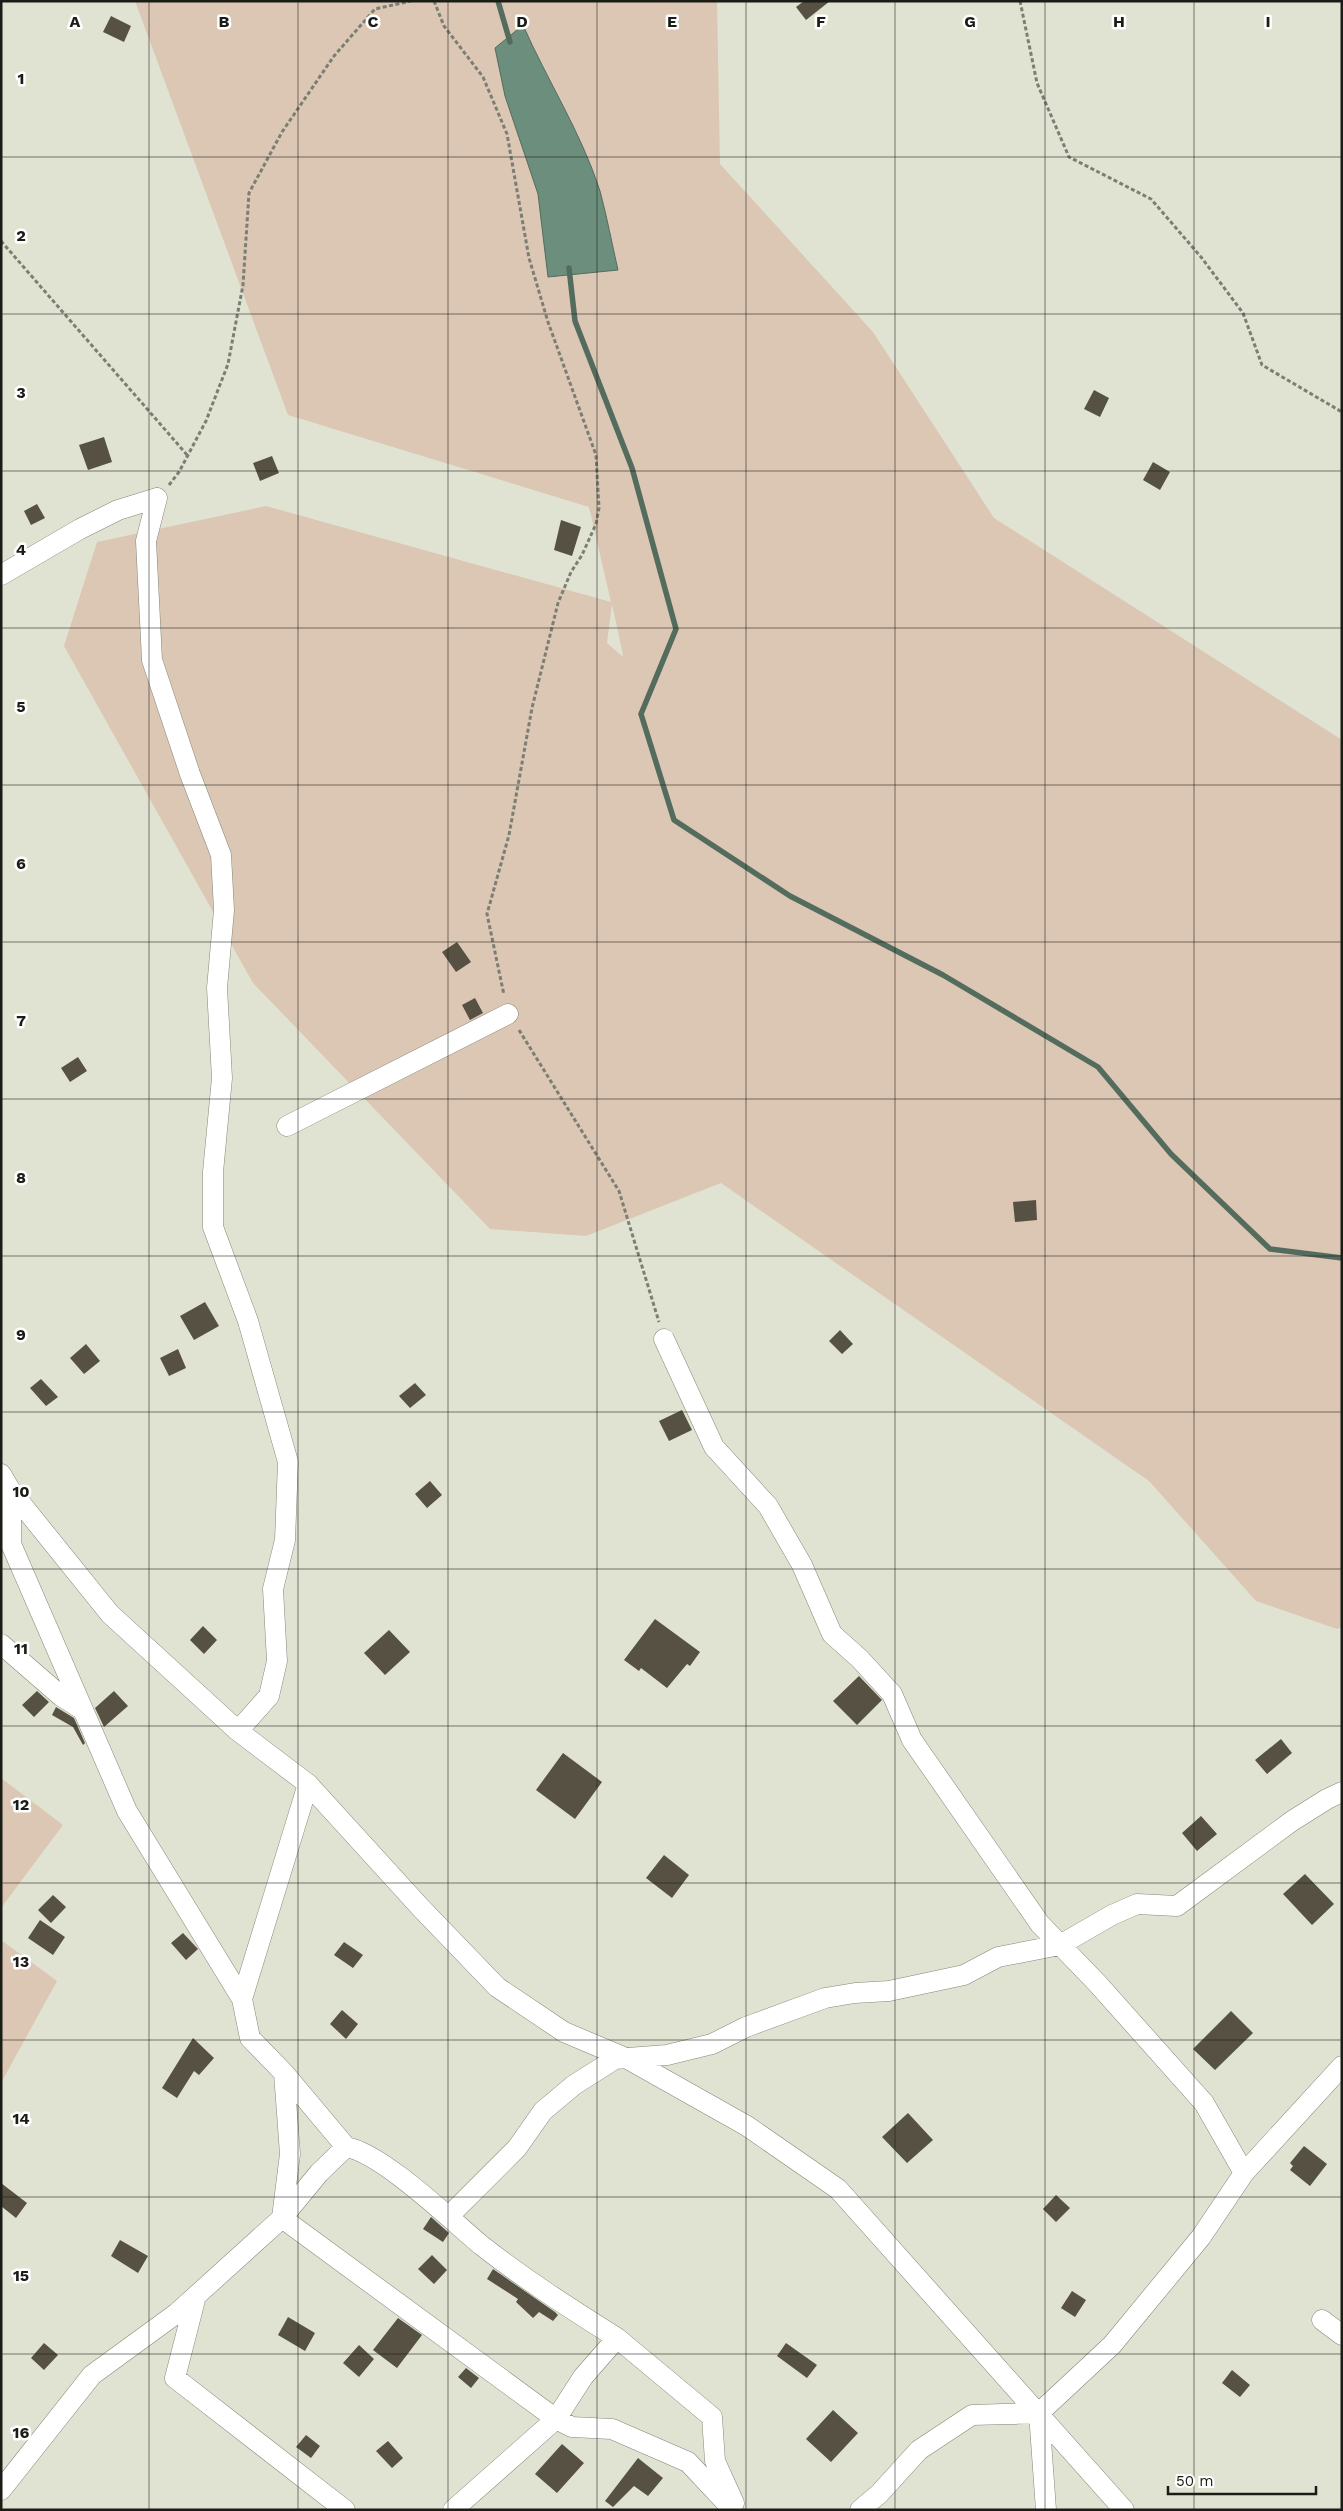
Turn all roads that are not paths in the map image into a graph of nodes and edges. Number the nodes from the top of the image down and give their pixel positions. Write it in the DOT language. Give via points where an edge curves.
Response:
graph roads {
  1 [pos="1,576"];
  2 [pos="508,1014"];
  3 [pos="286,1126"];
  4 [pos="664,1339"];
  5 [pos="6,1483"];
  6 [pos="1,1644"];
  7 [pos="83,1710"];
  8 [pos="238,1731"];
  9 [pos="308,1784"];
  10 [pos="1342,1792"];
  11 [pos="1060,1945"];
  12 [pos="242,1999"];
  13 [pos="628,2059"];
  14 [pos="1342,2066"];
  15 [pos="284,2073"];
  16 [pos="346,2147"];
  17 [pos="1244,2173"];
  18 [pos="450,2216"];
  19 [pos="282,2218"];
  20 [pos="196,2296"];
  21 [pos="1322,2320"];
  22 [pos="1342,2335"];
  23 [pos="617,2338"];
  24 [pos="1039,2413"];
  25 [pos="556,2419"];
  26 [pos="1,2490"];
  27 [pos="345,2510"];
  28 [pos="453,2510"];
  29 [pos="733,2510"];
  30 [pos="737,2510"];
  31 [pos="860,2510"];
  32 [pos="1046,2510"];
  33 [pos="1124,2510"];
  1 -- 8 [label="street" via="80,529 118,510 157,498 146,541 152,660 221,855 224,910 216,988 222,1078 213,1172 213,1227 248,1321 288,1462 285,1540 273,1590 278,1661 269,1696"];
  2 -- 3 [label="street"];
  4 -- 11 [label="street" via="714,1447 768,1506 802,1566 832,1634 892,1694 912,1740 1040,1924"];
  5 -- 7 [label="street" via="11,1544"];
  5 -- 8 [label="street" via="110,1614"];
  6 -- 7 [label="street" via="60,1696"];
  7 -- 12 [label="street" via="128,1811"];
  8 -- 9 [label="street"];
  9 -- 12 [label="street"];
  9 -- 13 [label="street" via="420,1908 497,1987 564,2032"];
  10 -- 11 [label="street" via="1292,1821 1177,1906 1137,1904"];
  11 -- 13 [label="street" via="998,1957 964,1975 889,1991 855,1992 826,1998 746,2027 712,2044 667,2056"];
  11 -- 17 [label="street" via="1204,2103"];
  12 -- 15 [label="street" via="250,2038"];
  13 -- 18 [label="street" via="615,2059 574,2085 543,2111 517,2148"];
  13 -- 24 [label="street" via="747,2126 838,2189"];
  14 -- 17 [label="street"];
  15 -- 16 [label="street"];
  15 -- 19 [label="street" via="290,2154"];
  16 -- 18 [label="street" via="358,2149"];
  16 -- 19 [label="street" via="319,2173"];
  17 -- 24 [label="street" via="1201,2237 1112,2345"];
  18 -- 23 [label="street" via="480,2244 541,2289"];
  19 -- 20 [label="street"];
  19 -- 25 [label="street"];
  20 -- 26 [label="street" via="177,2314 92,2375"];
  20 -- 27 [label="street" via="175,2378"];
  21 -- 22 [label="street"];
  23 -- 25 [label="street" via="583,2377"];
  23 -- 30 [label="street" via="712,2417 715,2461"];
  24 -- 31 [label="street" via="972,2415 920,2450"];
  24 -- 32 [label="street"];
  24 -- 33 [label="street"];
  25 -- 28 [label="street"];
  25 -- 29 [label="street" via="572,2427 612,2430 688,2462"];
}
